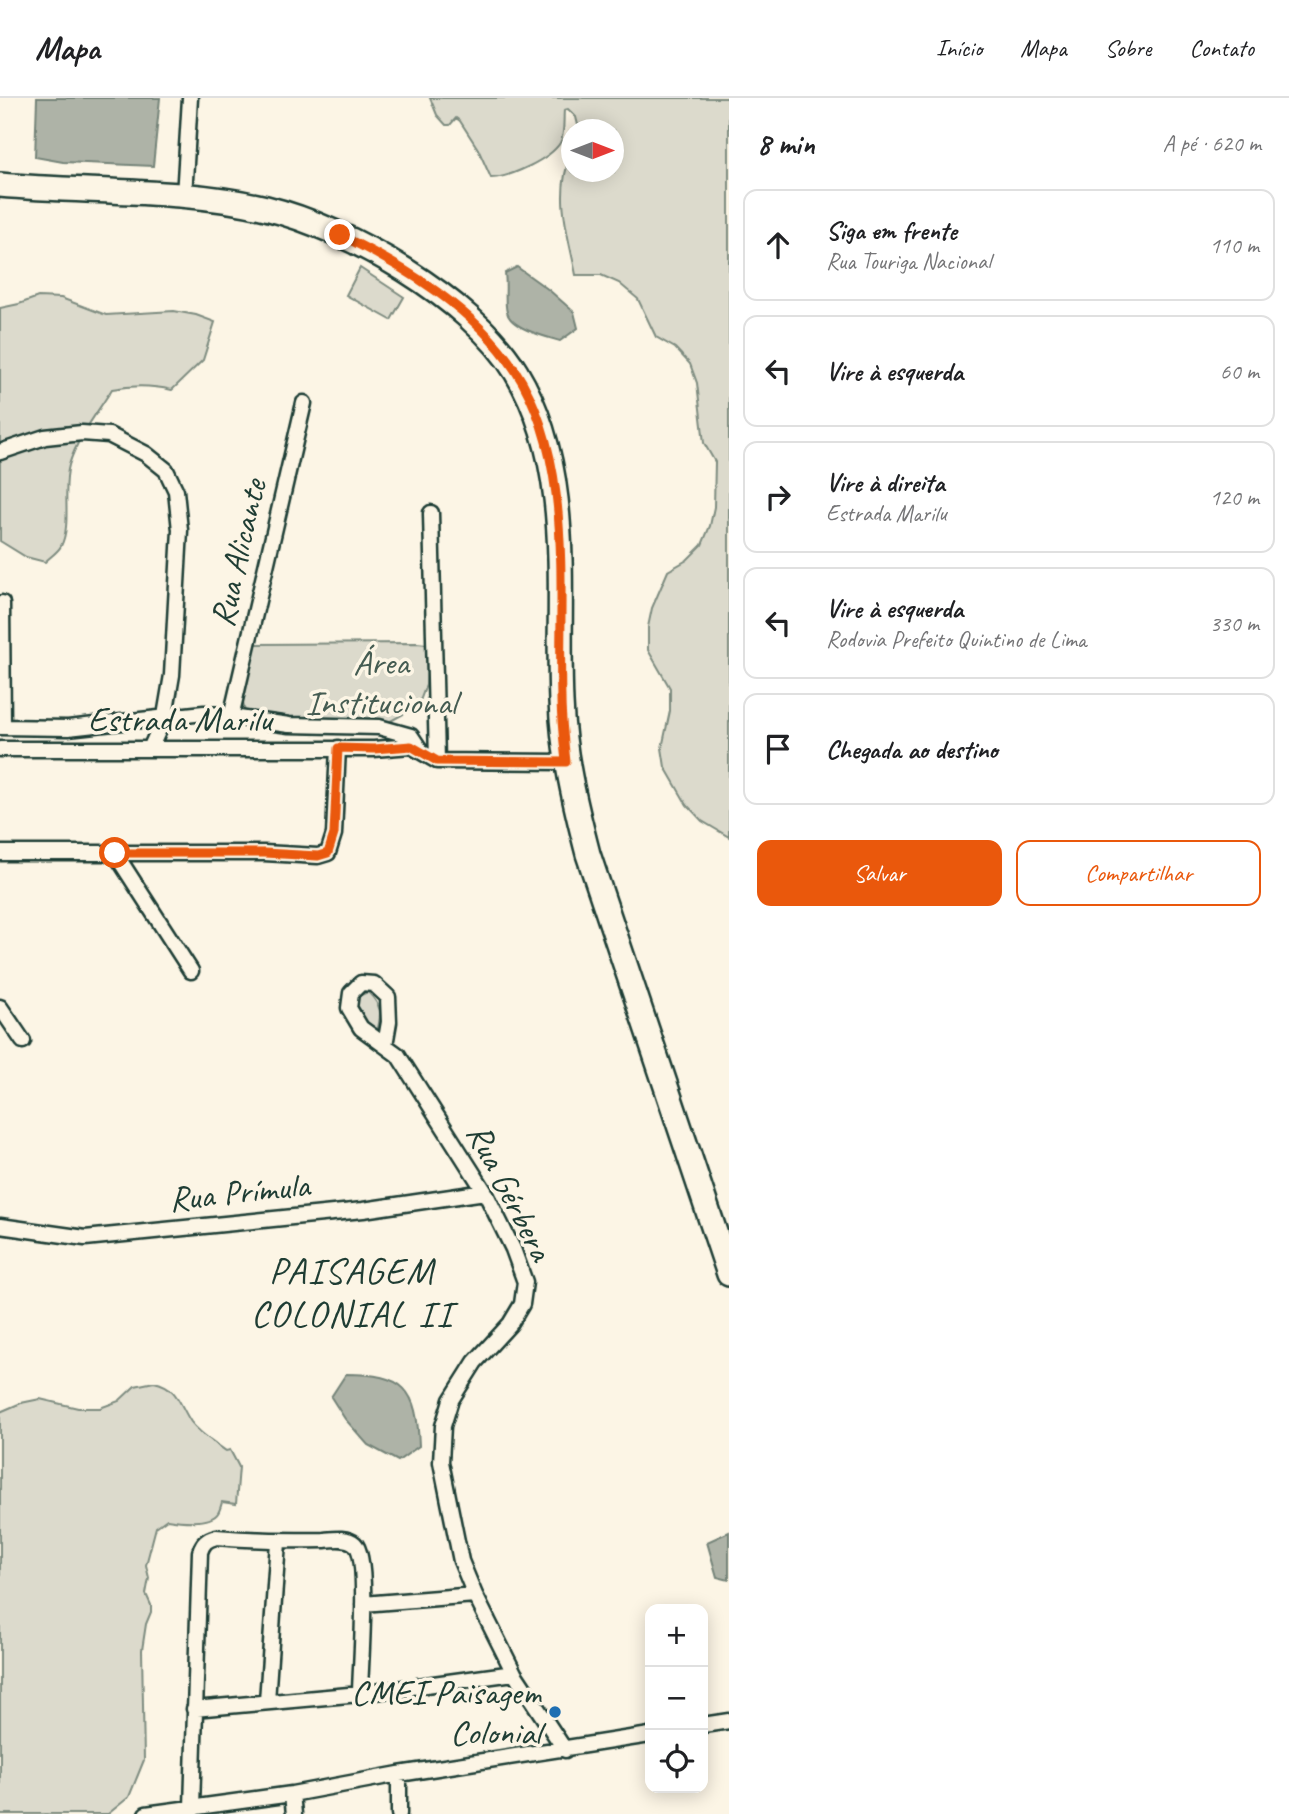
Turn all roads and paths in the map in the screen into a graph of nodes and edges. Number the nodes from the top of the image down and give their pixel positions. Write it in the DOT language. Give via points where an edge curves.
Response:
graph roads {
  1 [pos="190,98"];
  2 [pos="0,185"];
  3 [pos="184,196"];
  4 [pos="304,403"];
  5 [pos="0,452"];
  6 [pos="431,513"];
  7 [pos="2,603"];
  8 [pos="165,716"];
  9 [pos="231,717"];
  10 [pos="1,727"];
  11 [pos="338,748"];
  12 [pos="0,749"];
  13 [pos="150,749"];
  14 [pos="430,758"];
  15 [pos="566,762"];
  16 [pos="0,853"];
  17 [pos="115,853"];
  18 [pos="191,971"];
  19 [pos="0,1007"];
  20 [pos="23,1041"];
  21 [pos="385,1045"];
  22 [pos="485,1192"];
  23 [pos="0,1226"];
  24 [pos="729,1274"];
  25 [pos="278,1542"];
  26 [pos="475,1595"];
  27 [pos="363,1604"];
  28 [pos="514,1673"];
  29 [pos="360,1694"];
  30 [pos="267,1701"];
  31 [pos="194,1709"];
  32 [pos="729,1721"];
  33 [pos="708,1725"];
  34 [pos="645,1736"];
  35 [pos="565,1750"];
  36 [pos="399,1774"];
  37 [pos="292,1794"];
  38 [pos="192,1807"];
  39 [pos="173,1812"];
  40 [pos="146,1814"];
  41 [pos="294,1814"];
  42 [pos="399,1814"];
  1 -- 3 [label="street"];
  2 -- 3 [label="main road"];
  3 -- 15 [label="main road" via="267,208 368,249 459,310 516,371 539,421 556,497"];
  4 -- 9 [label="street, Rua Alicante"];
  5 -- 8 [label="street" via="45,437 109,435 166,470 176,491 180,530 172,675"];
  6 -- 14 [label="street"];
  7 -- 10 [label="street"];
  8 -- 9 [label="street" via="204,713"];
  8 -- 10 [label="street" via="68,728"];
  8 -- 13 [label="street"];
  9 -- 14 [label="street" via="289,726 379,727 411,736"];
  11 -- 13 [label="street, Estrada Marilu"];
  11 -- 14 [label="street, Estrada Marilu" via="411,746"];
  11 -- 17 [label="street" via="334,834 328,853"];
  12 -- 13 [label="street, Estrada Marilu"];
  14 -- 15 [label="street, Estrada Marilu"];
  15 -- 24 [label="main road" via="588,854"];
  16 -- 17 [label="street"];
  17 -- 18 [label="street"];
  19 -- 20 [label="street"];
  21 -- 22 [label="street, Rua Gérbera" via="398,1055"];
  22 -- 23 [label="street, Rua Prímula" via="363,1210 85,1238"];
  22 -- 26 [label="street, Rua Gérbera" via="524,1282 522,1304 475,1362 451,1401 443,1426 441,1462 461,1562"];
  25 -- 27 [label="street" via="344,1539 355,1544 362,1555"];
  25 -- 30 [label="street"];
  25 -- 31 [label="street" via="216,1537 202,1544"];
  26 -- 27 [label="street"];
  26 -- 28 [label="street, Rua Gérbera"];
  27 -- 29 [label="street"];
  28 -- 29 [label="street"];
  28 -- 35 [label="street, Rua Gérbera"];
  29 -- 30 [label="street"];
  30 -- 31 [label="street"];
  31 -- 38 [label="street"];
  32 -- 33 [label="street"];
  34 -- 35 [label="street"];
  35 -- 36 [label="street"];
  36 -- 37 [label="street"];
  36 -- 42 [label="street"];
  37 -- 38 [label="street"];
  37 -- 41 [label="street"];
  38 -- 39 [label="street"];
  39 -- 40 [label="street"];
}
